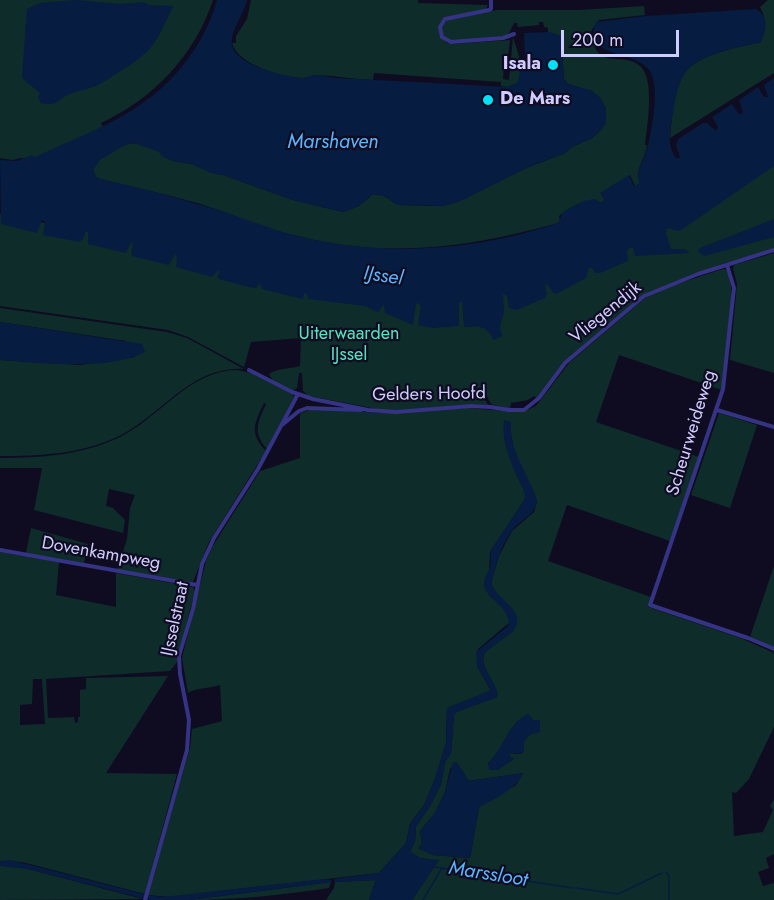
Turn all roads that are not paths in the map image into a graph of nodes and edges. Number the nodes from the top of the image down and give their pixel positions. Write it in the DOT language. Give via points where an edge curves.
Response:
graph roads {
  1 [pos="491,0"];
  2 [pos="514,34"];
  3 [pos="774,250"];
  4 [pos="727,265"];
  5 [pos="249,370"];
  6 [pos="298,394"];
  7 [pos="368,410"];
  8 [pos="717,410"];
  9 [pos="509,411"];
  10 [pos="774,427"];
  11 [pos="278,429"];
  12 [pos="0,550"];
  13 [pos="197,585"];
  14 [pos="774,649"];
  15 [pos="145,900"];
  1 -- 2 [label="street" via="491,9 486,12 445,19 440,27 442,37 451,42"];
  3 -- 4 [label="street, Vliegendijk"];
  4 -- 8 [label="street, Scheurweideweg" via="733,296 726,377"];
  4 -- 9 [label="street, Vliegendijk" via="644,296 565,363 532,405"];
  5 -- 6 [label="street, Gelders Hoofd"];
  6 -- 7 [label="street, Gelders Hoofd"];
  6 -- 11 [label="street, IJsselstraat"];
  7 -- 9 [label="street, Gelders Hoofd" via="491,406"];
  7 -- 11 [label="street, IJsselstraat" via="307,408"];
  8 -- 10 [label="street"];
  8 -- 14 [label="street, Scheurweideweg" via="650,605"];
  11 -- 13 [label="street, IJsselstraat" via="205,554"];
  12 -- 13 [label="street, Dovenkampweg"];
  13 -- 15 [label="street, IJsselstraat" via="179,656 189,720 187,750"];
}
